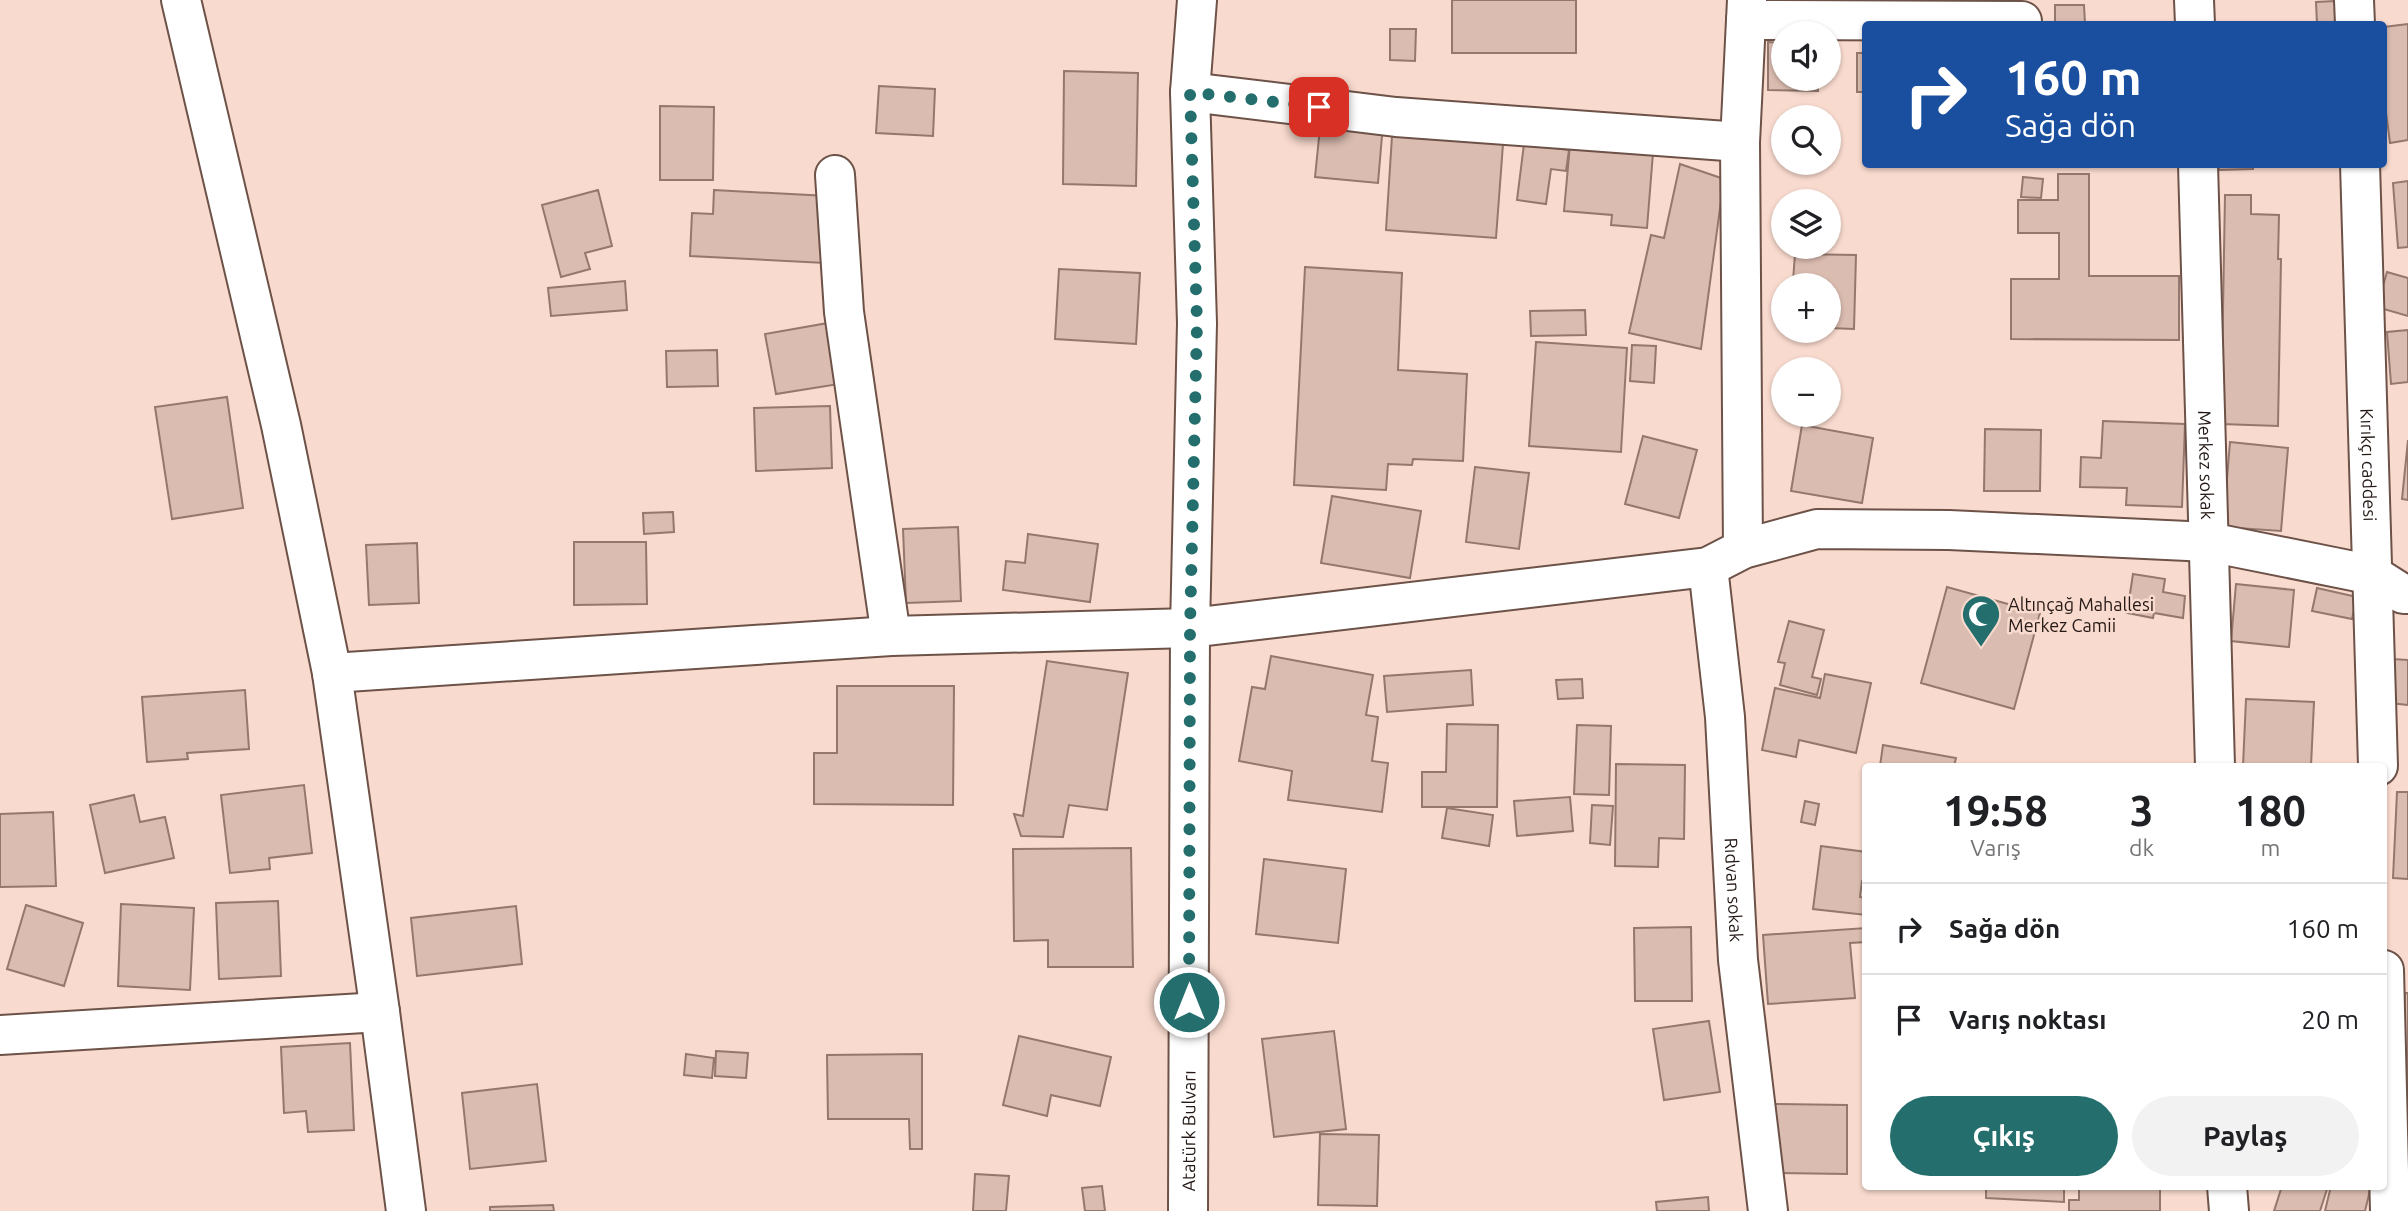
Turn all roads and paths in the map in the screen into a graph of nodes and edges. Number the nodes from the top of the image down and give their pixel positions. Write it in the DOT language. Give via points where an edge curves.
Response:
graph roads {
  1 [pos="181,0"];
  2 [pos="1198,0"];
  3 [pos="2194,0"];
  4 [pos="2354,0"];
  5 [pos="1746,10"];
  6 [pos="2022,21"];
  7 [pos="2194,21"];
  8 [pos="2355,21"];
  9 [pos="1190,92"];
  10 [pos="1740,142"];
  11 [pos="2199,168"];
  12 [pos="2360,168"];
  13 [pos="835,175"];
  14 [pos="2209,542"];
  15 [pos="1743,549"];
  16 [pos="1708,566"];
  17 [pos="2373,575"];
  18 [pos="2408,594"];
  19 [pos="1190,628"];
  20 [pos="891,636"];
  21 [pos="332,673"];
  22 [pos="2215,763"];
  23 [pos="2378,763"];
  24 [pos="380,1012"];
  25 [pos="0,1035"];
  26 [pos="2387,1090"];
  27 [pos="2227,1190"];
  28 [pos="406,1211"];
  29 [pos="1188,1211"];
  30 [pos="1768,1211"];
  31 [pos="2229,1211"];
  32 [pos="2390,1211"];
  1 -- 21 [label="street" via="281,425"];
  2 -- 9 [label="street, Atatürk Bulvarı"];
  3 -- 7 [label="street"];
  4 -- 8 [label="street"];
  5 -- 6 [label="street"];
  5 -- 10 [label="street"];
  9 -- 10 [label="street" via="1396,117"];
  9 -- 19 [label="street, Atatürk Bulvarı" via="1197,323"];
  10 -- 15 [label="street"];
  11 -- 14 [label="street, Merkez sokak"];
  12 -- 17 [label="street, Kırıkçı caddesi"];
  13 -- 20 [label="street" via="844,312"];
  14 -- 15 [label="street" via="1817,529"];
  14 -- 17 [label="street"];
  14 -- 22 [label="street, Merkez sokak"];
  15 -- 16 [label="street"];
  16 -- 19 [label="street"];
  16 -- 30 [label="street, Rıdvan sokak" via="1725,718 1738,960"];
  17 -- 18 [label="street"];
  17 -- 23 [label="street, Kırıkçı caddesi"];
  19 -- 20 [label="street"];
  19 -- 29 [label="street, Atatürk Bulvarı"];
  20 -- 21 [label="street"];
  21 -- 24 [label="street"];
  24 -- 25 [label="street"];
  24 -- 28 [label="street"];
  26 -- 32 [label="street"];
  27 -- 31 [label="street"];
}
